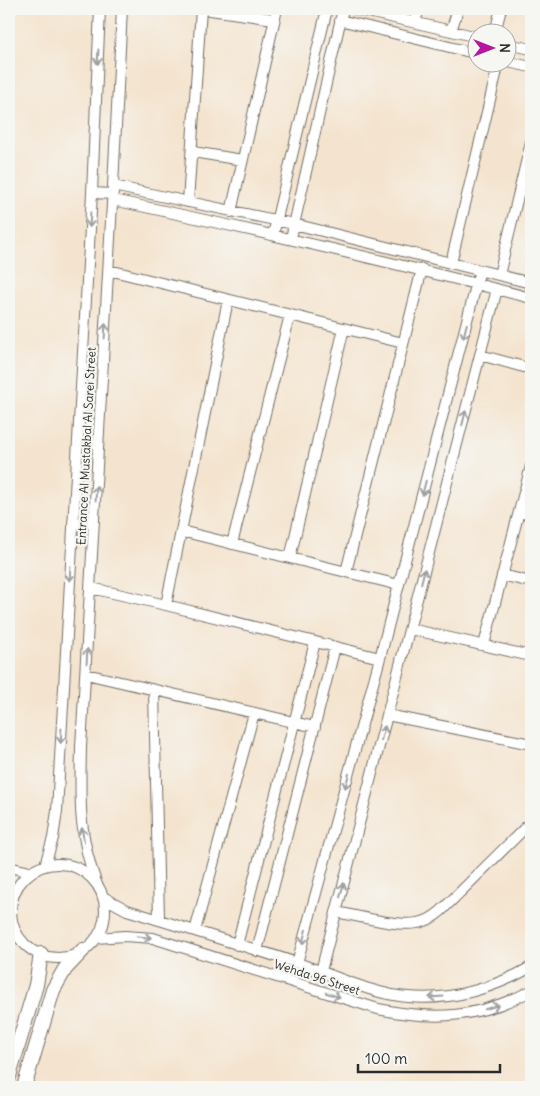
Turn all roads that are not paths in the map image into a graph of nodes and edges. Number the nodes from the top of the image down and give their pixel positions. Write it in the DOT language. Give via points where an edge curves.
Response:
graph roads {
  1 [pos="100,9"];
  2 [pos="122,9"];
  3 [pos="202,9"];
  4 [pos="277,9"];
  5 [pos="327,9"];
  6 [pos="343,9"];
  7 [pos="355,9"];
  8 [pos="419,9"];
  9 [pos="458,9"];
  10 [pos="501,9"];
  11 [pos="235,11"];
  12 [pos="274,20"];
  13 [pos="340,20"];
  14 [pos="415,22"];
  15 [pos="497,22"];
  16 [pos="451,30"];
  17 [pos="468,34"];
  18 [pos="518,46"];
  19 [pos="531,49"];
  20 [pos="468,52"];
  21 [pos="518,64"];
  22 [pos="531,67"];
  23 [pos="497,72"];
  24 [pos="302,112"];
  25 [pos="318,116"];
  26 [pos="531,142"];
  27 [pos="193,152"];
  28 [pos="242,160"];
  29 [pos="92,193"];
  30 [pos="113,193"];
  31 [pos="188,202"];
  32 [pos="231,212"];
  33 [pos="276,220"];
  34 [pos="294,224"];
  35 [pos="273,235"];
  36 [pos="291,238"];
  37 [pos="451,263"];
  38 [pos="422,269"];
  39 [pos="109,270"];
  40 [pos="480,270"];
  41 [pos="498,275"];
  42 [pos="531,283"];
  43 [pos="477,284"];
  44 [pos="497,289"];
  45 [pos="531,298"];
  46 [pos="228,300"];
  47 [pos="290,315"];
  48 [pos="344,328"];
  49 [pos="403,343"];
  50 [pos="480,355"];
  51 [pos="531,369"];
  52 [pos="531,466"];
  53 [pos="519,512"];
  54 [pos="531,515"];
  55 [pos="73,522"];
  56 [pos="94,523"];
  57 [pos="181,531"];
  58 [pos="232,544"];
  59 [pos="290,558"];
  60 [pos="346,572"];
  61 [pos="502,575"];
  62 [pos="531,582"];
  63 [pos="399,585"];
  64 [pos="91,588"];
  65 [pos="166,605"];
  66 [pos="410,629"];
  67 [pos="315,642"];
  68 [pos="484,645"];
  69 [pos="336,648"];
  70 [pos="531,656"];
  71 [pos="380,658"];
  72 [pos="86,674"];
  73 [pos="154,690"];
  74 [pos="254,713"];
  75 [pos="387,715"];
  76 [pos="294,722"];
  77 [pos="315,727"];
  78 [pos="531,744"];
  79 [pos="531,822"];
  80 [pos="45,865"];
  81 [pos="9,868"];
  82 [pos="30,872"];
  83 [pos="96,882"];
  84 [pos="103,897"];
  85 [pos="336,912"];
  86 [pos="159,920"];
  87 [pos="12,928"];
  88 [pos="195,931"];
  89 [pos="96,938"];
  90 [pos="237,945"];
  91 [pos="83,950"];
  92 [pos="256,951"];
  93 [pos="42,954"];
  94 [pos="297,963"];
  95 [pos="531,967"];
  96 [pos="321,971"];
  97 [pos="531,992"];
  98 [pos="9,1076"];
  99 [pos="24,1087"];
  1 -- 29 [label="street, Entrance Al Mustakbal Al Sarei Street, one-way"];
  2 -- 30 [label="street, Entrance Al Mustakbal Al Sarei Street"];
  3 -- 11 [label="street"];
  3 -- 27 [label="street"];
  4 -- 12 [label="street"];
  5 -- 24 [label="street"];
  6 -- 13 [label="street"];
  7 -- 14 [label="street"];
  8 -- 14 [label="street"];
  9 -- 16 [label="street"];
  10 -- 15 [label="street"];
  11 -- 12 [label="street"];
  12 -- 28 [label="street"];
  13 -- 20 [label="street"];
  13 -- 25 [label="street"];
  14 -- 16 [label="street"];
  16 -- 17 [label="street"];
  18 -- 19 [label="street"];
  21 -- 22 [label="street"];
  23 -- 37 [label="street"];
  24 -- 25 [label="street"];
  24 -- 33 [label="street"];
  25 -- 34 [label="street"];
  26 -- 41 [label="street"];
  27 -- 28 [label="street"];
  27 -- 31 [label="street"];
  28 -- 32 [label="street"];
  29 -- 30 [label="street"];
  29 -- 55 [label="street, Entrance Al Mustakbal Al Sarei Street, one-way"];
  30 -- 31 [label="street"];
  30 -- 35 [label="street"];
  30 -- 39 [label="street, Entrance Al Mustakbal Al Sarei Street"];
  31 -- 32 [label="street"];
  32 -- 33 [label="street"];
  33 -- 34 [label="street"];
  33 -- 35 [label="street"];
  34 -- 36 [label="street"];
  34 -- 37 [label="street"];
  35 -- 36 [label="street"];
  36 -- 38 [label="street"];
  37 -- 40 [label="street"];
  38 -- 43 [label="street"];
  38 -- 49 [label="street"];
  39 -- 46 [label="street"];
  56 -- 39 [label="street, Entrance Al Mustakbal Al Sarei Street, one-way"];
  40 -- 41 [label="street"];
  40 -- 43 [label="street"];
  41 -- 42 [label="street"];
  43 -- 44 [label="street"];
  43 -- 63 [label="street, one-way"];
  44 -- 45 [label="street"];
  44 -- 50 [label="street"];
  46 -- 47 [label="street"];
  46 -- 57 [label="street"];
  47 -- 48 [label="street"];
  47 -- 58 [label="street"];
  48 -- 49 [label="street"];
  48 -- 59 [label="street"];
  49 -- 60 [label="street"];
  50 -- 51 [label="street"];
  66 -- 50 [label="street, one-way"];
  52 -- 53 [label="street"];
  53 -- 54 [label="street"];
  53 -- 61 [label="street"];
  55 -- 56 [label="street"];
  55 -- 80 [label="street, Entrance Al Mustakbal Al Sarei Street, one-way" via="57,811"];
  56 -- 64 [label="street, Entrance Al Mustakbal Al Sarei Street"];
  57 -- 58 [label="street"];
  57 -- 65 [label="street"];
  58 -- 59 [label="street"];
  59 -- 60 [label="street"];
  60 -- 63 [label="street"];
  61 -- 62 [label="street"];
  61 -- 68 [label="street"];
  63 -- 71 [label="street"];
  64 -- 65 [label="street"];
  72 -- 64 [label="street, Entrance Al Mustakbal Al Sarei Street, one-way"];
  65 -- 67 [label="street"];
  66 -- 68 [label="street"];
  66 -- 75 [label="street"];
  67 -- 69 [label="street"];
  67 -- 76 [label="street"];
  68 -- 70 [label="street"];
  69 -- 71 [label="street"];
  69 -- 77 [label="street"];
  71 -- 94 [label="street, one-way"];
  72 -- 73 [label="street"];
  83 -- 72 [label="street, Entrance Al Mustakbal Al Sarei Street, one-way" via="86,854 81,822"];
  73 -- 74 [label="street"];
  73 -- 86 [label="street"];
  74 -- 76 [label="street"];
  74 -- 88 [label="street"];
  75 -- 78 [label="street"];
  85 -- 75 [label="street, one-way"];
  76 -- 77 [label="street"];
  76 -- 90 [label="street"];
  77 -- 92 [label="street"];
  79 -- 85 [label="street" via="441,911 427,920 402,924"];
  80 -- 82 [label="street"];
  80 -- 83 [label="street" via="69,866"];
  81 -- 82 [label="street"];
  82 -- 87 [label="street" via="14,895"];
  83 -- 84 [label="street"];
  84 -- 86 [label="street, Wehda 96 Street" via="127,910"];
  84 -- 89 [label="street" via="105,914"];
  85 -- 96 [label="street"];
  86 -- 88 [label="street, Wehda 96 Street"];
  87 -- 93 [label="street" via="27,945"];
  88 -- 90 [label="street, Wehda 96 Street"];
  89 -- 91 [label="street"];
  89 -- 97 [label="street, Wehda 96 Street, one-way" via="153,938 406,1015 463,1014 490,1008"];
  90 -- 92 [label="street, Wehda 96 Street"];
  91 -- 93 [label="street" via="67,957"];
  91 -- 99 [label="street" via="65,969 53,990"];
  92 -- 94 [label="street, Wehda 96 Street"];
  93 -- 98 [label="street"];
  94 -- 96 [label="street, Wehda 96 Street"];
  95 -- 96 [label="street, Wehda 96 Street, one-way" via="483,989 435,998 407,998 383,993"];
}
